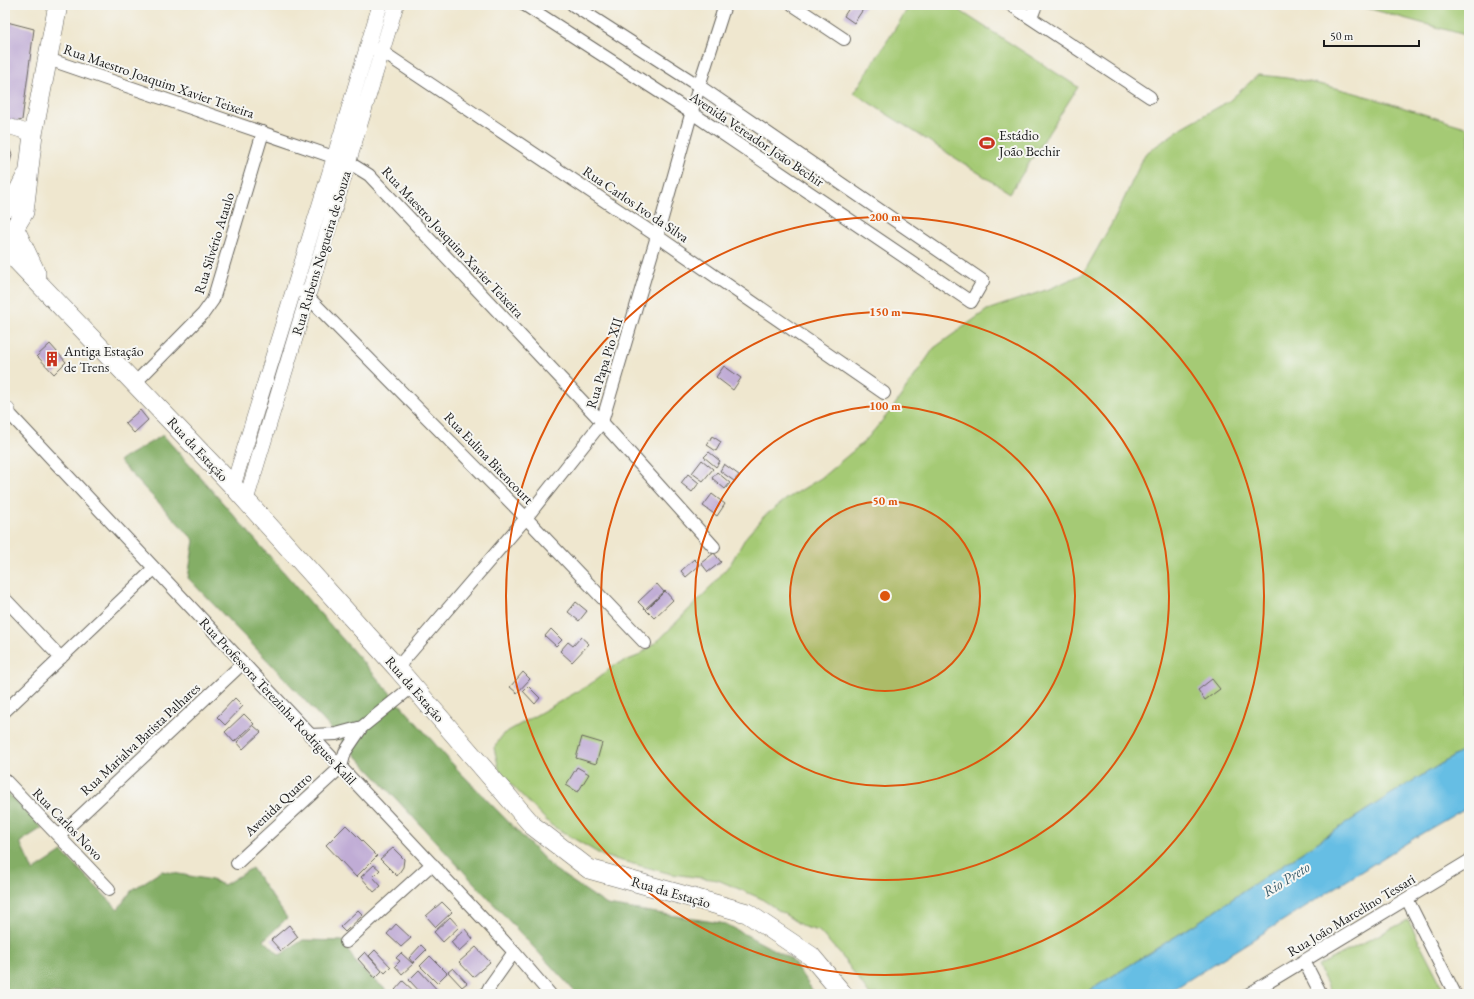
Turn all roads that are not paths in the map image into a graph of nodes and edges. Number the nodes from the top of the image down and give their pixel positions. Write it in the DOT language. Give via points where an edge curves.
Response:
graph roads {
  1 [pos="58,5"];
  2 [pos="380,5"];
  3 [pos="396,5"];
  4 [pos="525,5"];
  5 [pos="573,5"];
  6 [pos="725,5"];
  7 [pos="793,5"];
  8 [pos="1011,5"];
  9 [pos="1036,5"];
  10 [pos="1031,18"];
  11 [pos="844,39"];
  12 [pos="374,48"];
  13 [pos="48,59"];
  14 [pos="699,86"];
  15 [pos="1150,97"];
  16 [pos="692,113"];
  17 [pos="5,125"];
  18 [pos="263,132"];
  19 [pos="33,134"];
  20 [pos="334,157"];
  21 [pos="348,162"];
  22 [pos="9,222"];
  23 [pos="657,236"];
  24 [pos="5,248"];
  25 [pos="295,286"];
  26 [pos="48,291"];
  27 [pos="309,296"];
  28 [pos="135,383"];
  29 [pos="884,393"];
  30 [pos="6,410"];
  31 [pos="602,422"];
  32 [pos="232,486"];
  33 [pos="246,500"];
  34 [pos="526,518"];
  35 [pos="714,546"];
  36 [pos="154,569"];
  37 [pos="5,599"];
  38 [pos="645,643"];
  39 [pos="61,658"];
  40 [pos="242,664"];
  41 [pos="397,668"];
  42 [pos="413,686"];
  43 [pos="5,711"];
  44 [pos="362,727"];
  45 [pos="310,735"];
  46 [pos="341,767"];
  47 [pos="5,780"];
  48 [pos="59,836"];
  49 [pos="1469,861"];
  50 [pos="236,863"];
  51 [pos="432,864"];
  52 [pos="109,889"];
  53 [pos="1407,899"];
  54 [pos="346,942"];
  55 [pos="514,952"];
  56 [pos="1304,961"];
  57 [pos="486,994"];
  58 [pos="550,994"];
  59 [pos="843,994"];
  60 [pos="1249,994"];
  61 [pos="1321,994"];
  62 [pos="1455,994"];
  1 -- 13 [label="main road"];
  2 -- 12 [label="street, Rua Rubens Nogueira de Souza"];
  3 -- 12 [label="street, Rua Rubens Nogueira de Souza"];
  4 -- 16 [label="street, Avenida Vereador João Bechir"];
  5 -- 14 [label="street, Avenida Vereador João Bechir"];
  6 -- 14 [label="street, Rua Papa Pio XII"];
  7 -- 11 [label="street"];
  8 -- 10 [label="street"];
  9 -- 10 [label="street"];
  10 -- 15 [label="street"];
  12 -- 20 [label="street, Rua Rubens Nogueira de Souza"];
  12 -- 21 [label="street, Rua Rubens Nogueira de Souza"];
  12 -- 23 [label="street, Rua Carlos Ivo da Silva"];
  13 -- 18 [label="street, Rua Maestro Joaquim Xavier Teixeira"];
  13 -- 19 [label="main road"];
  14 -- 16 [label="street, Rua Papa Pio XII"];
  14 -- 16 [label="street, Avenida Vereador João Bechir" via="983,281 971,302"];
  16 -- 23 [label="street, Rua Papa Pio XII"];
  17 -- 19 [label="street"];
  18 -- 20 [label="street, Rua Maestro Joaquim Xavier Teixeira"];
  18 -- 28 [label="street, Rua Silvério Ataulo" via="213,300 203,314"];
  19 -- 22 [label="main road" via="24,212"];
  20 -- 21 [label="street, Rua Maestro Joaquim Xavier Teixeira"];
  20 -- 25 [label="street, Rua Rubens Nogueira de Souza"];
  21 -- 27 [label="street, Rua Rubens Nogueira de Souza"];
  21 -- 31 [label="street, Rua Maestro Joaquim Xavier Teixeira" via="369,175"];
  22 -- 26 [label="main road, Rua da Estação"];
  23 -- 29 [label="street, Rua Carlos Ivo da Silva"];
  23 -- 31 [label="street, Rua Papa Pio XII"];
  24 -- 26 [label="main road, Rua da Estação"];
  25 -- 27 [label="street, Rua Eulina Bitencourt"];
  25 -- 32 [label="street, Rua Rubens Nogueira de Souza"];
  26 -- 28 [label="main road, Rua da Estação"];
  27 -- 33 [label="street, Rua Rubens Nogueira de Souza"];
  27 -- 34 [label="street, Rua Eulina Bitencourt"];
  28 -- 32 [label="main road, Rua da Estação"];
  30 -- 36 [label="street, Rua Professora Terezinha Rodrigues Kalil"];
  31 -- 34 [label="street, Rua Papa Pio XII"];
  31 -- 35 [label="street, Rua Maestro Joaquim Xavier Teixeira"];
  32 -- 33 [label="main road, Rua da Estação"];
  33 -- 41 [label="main road, Rua da Estação"];
  34 -- 38 [label="street, Rua Eulina Bitencourt"];
  34 -- 41 [label="street, Rua Papa Pio XII"];
  36 -- 39 [label="street"];
  36 -- 40 [label="street, Rua Professora Terezinha Rodrigues Kalil"];
  37 -- 39 [label="street"];
  39 -- 43 [label="street"];
  40 -- 45 [label="street, Rua Professora Terezinha Rodrigues Kalil"];
  40 -- 48 [label="street, Rua Marialva Batista Palhares"];
  41 -- 42 [label="main road, Rua da Estação"];
  42 -- 44 [label="street"];
  42 -- 59 [label="main road, Rua da Estação" via="533,826 589,869 747,913 811,956"];
  44 -- 45 [label="street" via="336,734"];
  44 -- 46 [label="street" via="345,752"];
  45 -- 46 [label="street, Rua Professora Terezinha Rodrigues Kalil"];
  46 -- 50 [label="street, Avenida Quatro"];
  46 -- 51 [label="street, Rua Professora Terezinha Rodrigues Kalil"];
  47 -- 48 [label="street, Rua Carlos Novo"];
  48 -- 52 [label="street, Rua Carlos Novo"];
  49 -- 53 [label="street, Rua João Marcelino Tessari"];
  51 -- 54 [label="street"];
  51 -- 55 [label="street, Rua Professora Terezinha Rodrigues Kalil"];
  53 -- 56 [label="street, Rua João Marcelino Tessari"];
  53 -- 62 [label="street"];
  55 -- 57 [label="street"];
  55 -- 58 [label="street, Rua Professora Terezinha Rodrigues Kalil"];
  56 -- 60 [label="street, Rua João Marcelino Tessari"];
  56 -- 61 [label="street"];
}
